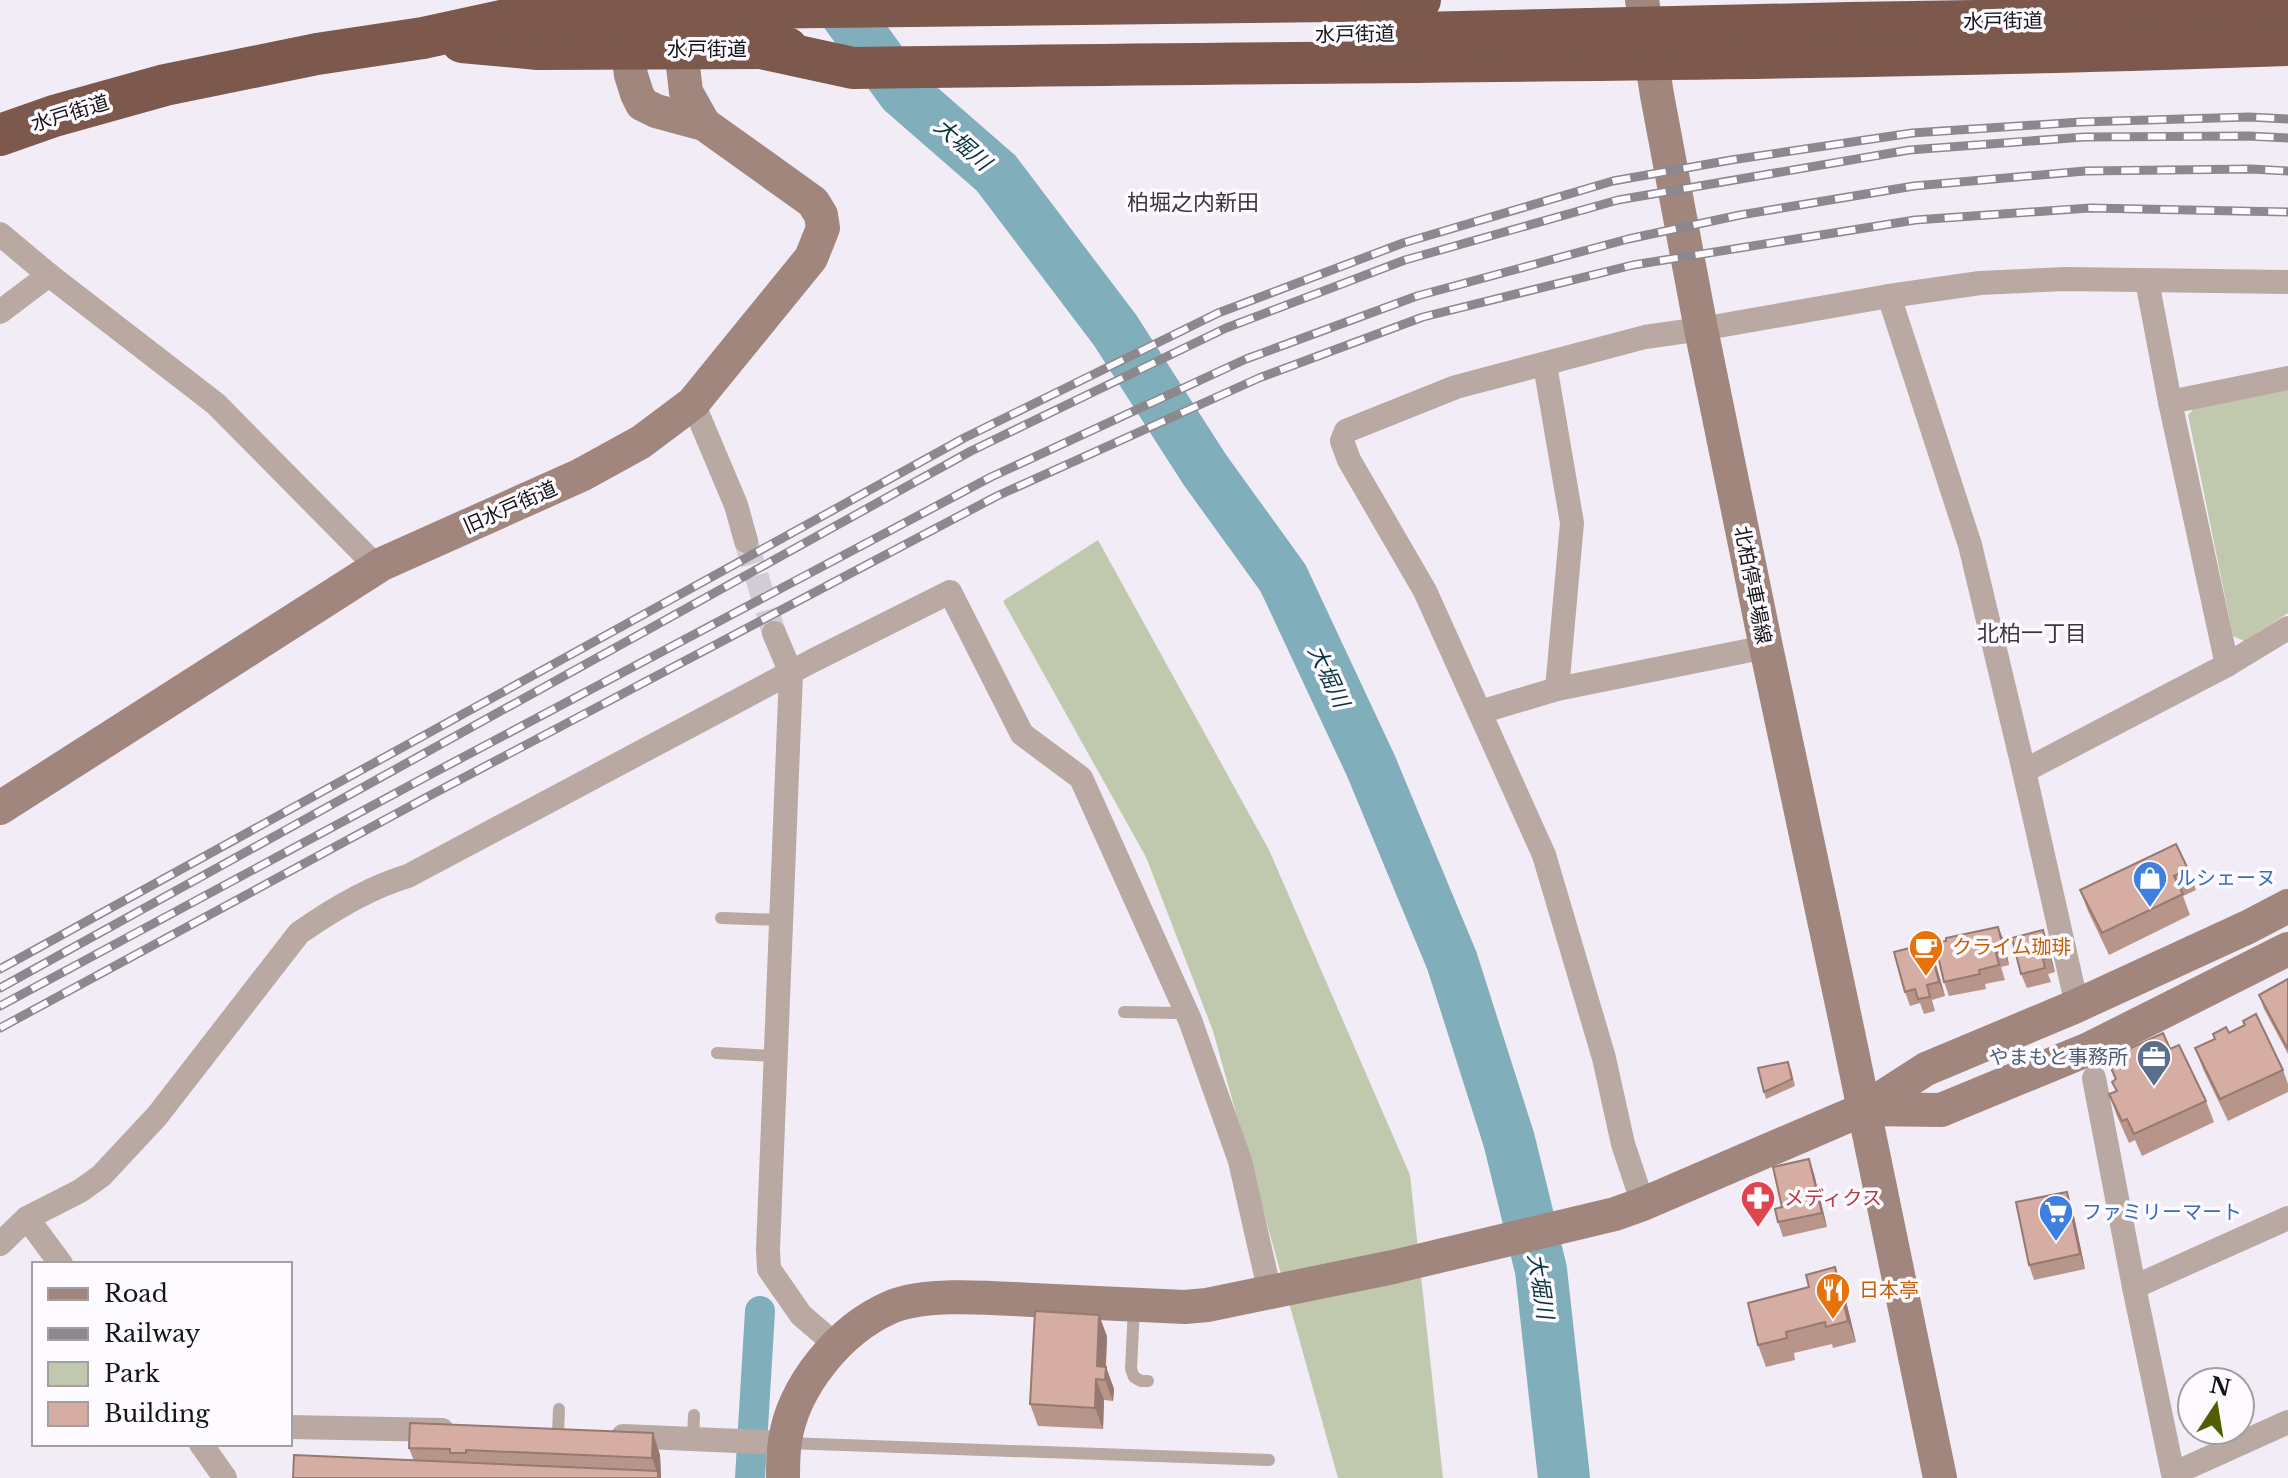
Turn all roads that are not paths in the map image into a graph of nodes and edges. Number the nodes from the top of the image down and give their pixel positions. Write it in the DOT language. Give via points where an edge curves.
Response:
graph roads {
  1 [pos="1420,0"];
  2 [pos="1642,0"];
  3 [pos="744,4"];
  4 [pos="2288,16"];
  5 [pos="1372,18"];
  6 [pos="634,24"];
  7 [pos="2288,45"];
  8 [pos="684,49"];
  9 [pos="995,55"];
  10 [pos="1651,59"];
  11 [pos="704,124"];
  12 [pos="0,135"];
  13 [pos="0,234"];
  14 [pos="49,275"];
  15 [pos="2147,281"];
  16 [pos="2288,282"];
  17 [pos="1889,296"];
  18 [pos="0,312"];
  19 [pos="1701,329"];
  20 [pos="1545,365"];
  21 [pos="2288,378"];
  22 [pos="2170,402"];
  23 [pos="693,403"];
  24 [pos="746,541"];
  25 [pos="377,567"];
  26 [pos="2288,628"];
  27 [pos="774,633"];
  28 [pos="1766,647"];
  29 [pos="2227,665"];
  30 [pos="791,673"];
  31 [pos="1557,689"];
  32 [pos="1480,712"];
  33 [pos="2024,771"];
  34 [pos="0,808"];
  35 [pos="2288,906"];
  36 [pos="721,918"];
  37 [pos="781,920"];
  38 [pos="2288,949"];
  39 [pos="2073,988"];
  40 [pos="1186,1009"];
  41 [pos="1124,1012"];
  42 [pos="717,1053"];
  43 [pos="775,1056"];
  44 [pos="2094,1078"];
  45 [pos="1864,1109"];
  46 [pos="1629,1209"];
  47 [pos="27,1218"];
  48 [pos="2288,1218"];
  49 [pos="0,1244"];
  50 [pos="60,1262"];
  51 [pos="2134,1287"];
  52 [pos="1270,1293"];
  53 [pos="1135,1305"];
  54 [pos="837,1346"];
  55 [pos="1148,1381"];
  56 [pos="559,1409"];
  57 [pos="694,1415"];
  58 [pos="2288,1422"];
  59 [pos="292,1427"];
  60 [pos="463,1431"];
  61 [pos="550,1433"];
  62 [pos="693,1440"];
  63 [pos="784,1443"];
  64 [pos="202,1446"];
  65 [pos="1269,1460"];
  66 [pos="2174,1476"];
  67 [pos="225,1478"];
  68 [pos="783,1478"];
  69 [pos="1940,1478"];
  1 -- 5 [label="highway, 水戸街道"];
  2 -- 10 [label="street, 北柏停車場線"];
  3 -- 5 [label="highway, 水戸街道"];
  3 -- 6 [label="highway, 水戸街道"];
  4 -- 5 [label="highway, 水戸街道, bridge" via="1850,23"];
  5 -- 9 [label="highway, 水戸街道"];
  6 -- 8 [label="highway, 水戸街道"];
  6 -- 11 [label="street, 旧水戸街道" via="642,104"];
  6 -- 12 [label="highway, 水戸街道" via="529,15 165,85"];
  7 -- 10 [label="highway"];
  8 -- 9 [label="highway, 水戸街道"];
  8 -- 11 [label="street, 旧水戸街道" via="686,92"];
  9 -- 10 [label="highway" via="1109,67"];
  10 -- 19 [label="street, 北柏停車場線"];
  11 -- 23 [label="street, 旧水戸街道" via="813,202 823,228 811,258"];
  13 -- 14 [label="street"];
  14 -- 18 [label="street"];
  14 -- 25 [label="street" via="216,404"];
  15 -- 16 [label="street"];
  15 -- 17 [label="street" via="1980,283"];
  15 -- 22 [label="street"];
  17 -- 19 [label="street"];
  17 -- 33 [label="street" via="1970,545"];
  19 -- 20 [label="street" via="1645,337"];
  19 -- 28 [label="street, 北柏停車場線"];
  20 -- 31 [label="street" via="1572,523"];
  20 -- 32 [label="street" via="1456,387 1346,431 1342,441 1425,591"];
  21 -- 22 [label="street"];
  22 -- 29 [label="street"];
  23 -- 24 [label="street"];
  23 -- 25 [label="street, 旧水戸街道" via="641,442 581,475"];
  25 -- 34 [label="street, 旧水戸街道"];
  26 -- 29 [label="street"];
  27 -- 30 [label="street"];
  28 -- 31 [label="street"];
  28 -- 45 [label="street, 北柏停車場線"];
  29 -- 33 [label="street"];
  30 -- 37 [label="street"];
  30 -- 40 [label="street" via="950,592 1022,734 1081,778"];
  30 -- 47 [label="street" via="408,876 324,915 299,933 157,1116 110,1166 80,1191"];
  31 -- 32 [label="street"];
  32 -- 46 [label="street" via="1544,855 1604,1058 1623,1144"];
  33 -- 39 [label="street"];
  35 -- 45 [label="street" via="2074,1007 1926,1069"];
  36 -- 37 [label="lane"];
  37 -- 43 [label="street"];
  38 -- 45 [label="street" via="2089,1049 1941,1110"];
  40 -- 41 [label="lane"];
  40 -- 52 [label="street" via="1240,1161"];
  42 -- 43 [label="lane"];
  43 -- 54 [label="street" via="769,1269 801,1315"];
  44 -- 51 [label="street"];
  45 -- 46 [label="street"];
  45 -- 69 [label="street, 北柏停車場線"];
  46 -- 52 [label="street"];
  47 -- 49 [label="street"];
  47 -- 50 [label="street"];
  48 -- 51 [label="street"];
  51 -- 66 [label="street"];
  52 -- 53 [label="street" via="1185,1307"];
  53 -- 54 [label="street" via="985,1298 912,1301 892,1306"];
  53 -- 55 [label="lane" via="1131,1369 1134,1377"];
  54 -- 63 [label="street" via="798,1397"];
  56 -- 61 [label="lane"];
  57 -- 62 [label="lane"];
  58 -- 66 [label="street"];
  59 -- 60 [label="street"];
  61 -- 62 [label="street"];
  62 -- 63 [label="street"];
  63 -- 65 [label="lane"];
  63 -- 68 [label="street"];
  64 -- 67 [label="street"];
}
